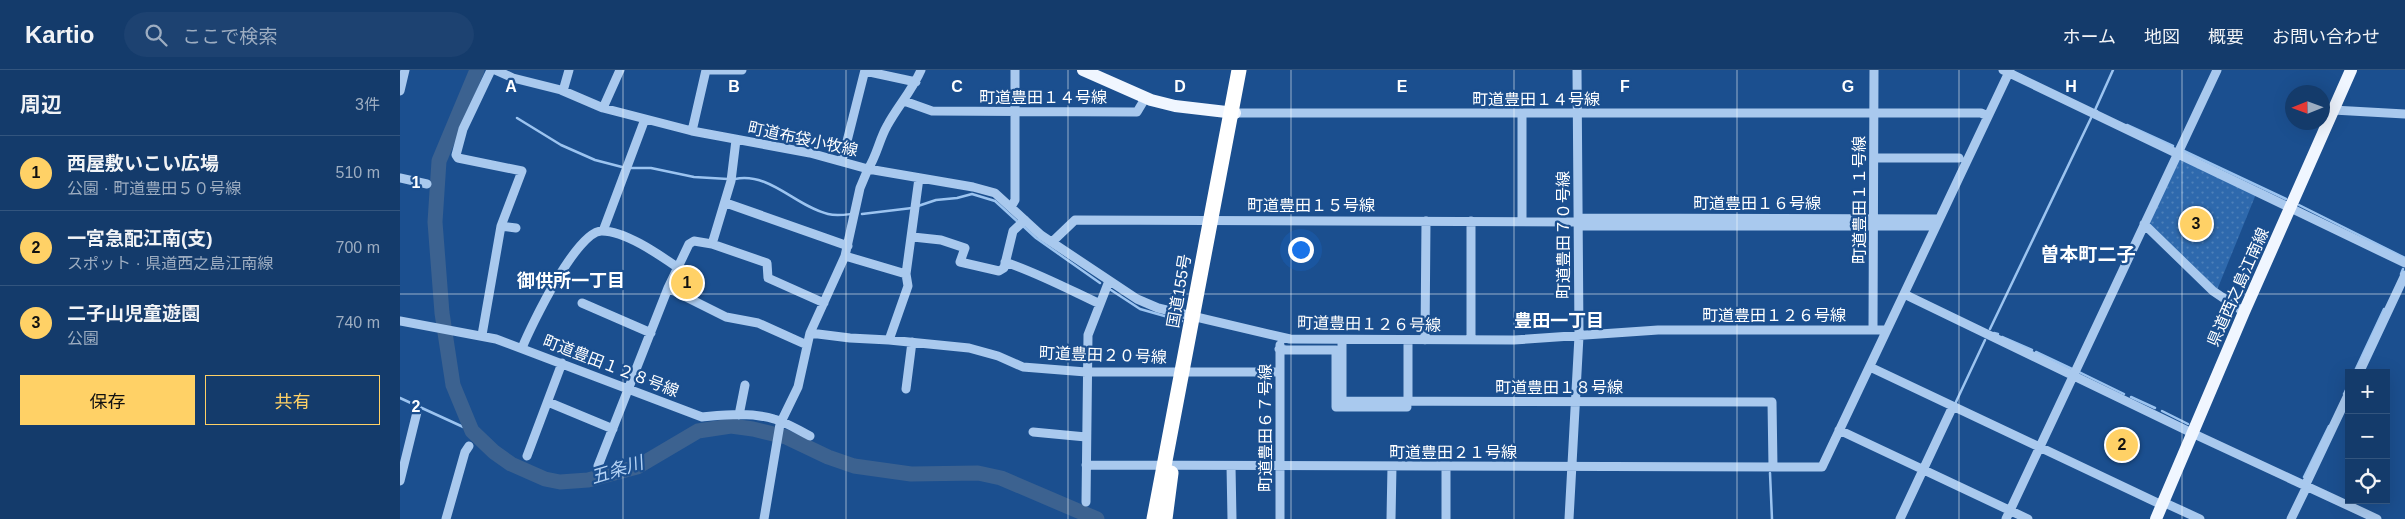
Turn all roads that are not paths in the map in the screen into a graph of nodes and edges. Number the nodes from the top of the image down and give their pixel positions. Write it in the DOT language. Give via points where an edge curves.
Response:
graph roads {
  1 [pos="405,70"];
  2 [pos="491,70"];
  3 [pos="495,70"];
  4 [pos="569,70"];
  5 [pos="620,70"];
  6 [pos="706,70"];
  7 [pos="742,70"];
  8 [pos="865,70"];
  9 [pos="921,70"];
  10 [pos="1015,70"];
  11 [pos="1084,70"];
  12 [pos="1239,70"];
  13 [pos="1243,70"];
  14 [pos="1577,70"];
  15 [pos="1874,70"];
  16 [pos="2217,70"];
  17 [pos="2351,70"];
  18 [pos="2007,72"];
  19 [pos="916,82"];
  20 [pos="400,90"];
  21 [pos="563,91"];
  22 [pos="1146,97"];
  23 [pos="904,101"];
  24 [pos="603,108"];
  25 [pos="2333,110"];
  26 [pos="1015,112"];
  27 [pos="1233,112"];
  28 [pos="1522,114"];
  29 [pos="1577,114"];
  30 [pos="1874,114"];
  31 [pos="2405,114"];
  32 [pos="1987,116"];
  33 [pos="645,118"];
  34 [pos="692,131"];
  35 [pos="736,140"];
  36 [pos="2178,154"];
  37 [pos="1874,158"];
  38 [pos="1960,158"];
  39 [pos="842,161"];
  40 [pos="868,169"];
  41 [pos="400,178"];
  42 [pos="919,178"];
  43 [pos="427,184"];
  44 [pos="726,203"];
  45 [pos="1011,207"];
  46 [pos="2291,207"];
  47 [pos="1025,220"];
  48 [pos="1213,220"];
  49 [pos="1426,221"];
  50 [pos="1471,221"];
  51 [pos="1522,221"];
  52 [pos="1578,222"];
  53 [pos="1874,222"];
  54 [pos="1936,222"];
  55 [pos="2144,224"];
  56 [pos="501,226"];
  57 [pos="516,228"];
  58 [pos="603,231"];
  59 [pos="913,238"];
  60 [pos="1052,242"];
  61 [pos="712,244"];
  62 [pos="848,246"];
  63 [pos="845,256"];
  64 [pos="1005,262"];
  65 [pos="2405,263"];
  66 [pos="677,267"];
  67 [pos="906,274"];
  68 [pos="2405,275"];
  69 [pos="1109,281"];
  70 [pos="668,288"];
  71 [pos="1904,294"];
  72 [pos="582,303"];
  73 [pos="824,303"];
  74 [pos="1100,304"];
  75 [pos="2244,312"];
  76 [pos="1195,317"];
  77 [pos="400,321"];
  78 [pos="1881,330"];
  79 [pos="651,333"];
  80 [pos="810,333"];
  81 [pos="482,336"];
  82 [pos="1579,336"];
  83 [pos="1280,337"];
  84 [pos="889,340"];
  85 [pos="1342,340"];
  86 [pos="1408,340"];
  87 [pos="1425,340"];
  88 [pos="1471,340"];
  89 [pos="912,342"];
  90 [pos="807,345"];
  91 [pos="522,348"];
  92 [pos="1279,349"];
  93 [pos="562,363"];
  94 [pos="1870,367"];
  95 [pos="2360,369"];
  96 [pos="1086,372"];
  97 [pos="1185,372"];
  98 [pos="1280,372"];
  99 [pos="2074,375"];
  100 [pos="745,385"];
  101 [pos="629,388"];
  102 [pos="906,389"];
  103 [pos="1408,401"];
  104 [pos="548,402"];
  105 [pos="2345,402"];
  106 [pos="1575,405"];
  107 [pos="1953,406"];
  108 [pos="1765,407"];
  109 [pos="417,412"];
  110 [pos="739,415"];
  111 [pos="781,423"];
  112 [pos="613,429"];
  113 [pos="1839,430"];
  114 [pos="1034,432"];
  115 [pos="2192,433"];
  116 [pos="810,436"];
  117 [pos="1086,438"];
  118 [pos="469,446"];
  119 [pos="2040,447"];
  120 [pos="527,456"];
  121 [pos="1086,465"];
  122 [pos="598,466"];
  123 [pos="1167,466"];
  124 [pos="1231,466"];
  125 [pos="1280,466"];
  126 [pos="1392,466"];
  127 [pos="1446,466"];
  128 [pos="1572,467"];
  129 [pos="1773,467"];
  130 [pos="1923,469"];
  131 [pos="400,481"];
  132 [pos="2306,486"];
  133 [pos="1086,502"];
  134 [pos="2162,503"];
  135 [pos="2008,515"];
  136 [pos="446,519"];
  137 [pos="764,519"];
  138 [pos="1154,519"];
  139 [pos="1165,519"];
  140 [pos="1232,519"];
  141 [pos="1280,519"];
  142 [pos="1391,519"];
  143 [pos="1446,519"];
  144 [pos="1569,519"];
  145 [pos="1900,519"];
  146 [pos="2028,519"];
  147 [pos="2156,519"];
  148 [pos="2200,519"];
  149 [pos="2291,519"];
  150 [pos="2377,519"];
  1 -- 20 [label="street"];
  2 -- 56 [label="street" via="463,129 456,155 522,171"];
  3 -- 21 [label="street, 町道布袋小牧線"];
  4 -- 21 [label="street"];
  5 -- 24 [label="street"];
  6 -- 7 [label="street"];
  6 -- 34 [label="street"];
  8 -- 19 [label="street"];
  8 -- 39 [label="street"];
  9 -- 19 [label="street"];
  10 -- 26 [label="street"];
  11 -- 22 [label="main road"];
  12 -- 27 [label="highway, 国道155号"];
  13 -- 27 [label="highway, 国道155号"];
  14 -- 29 [label="street, 町道豊田７０号線"];
  15 -- 30 [label="street, 町道豊田１１号線"];
  16 -- 36 [label="street"];
  17 -- 25 [label="main road, 県道西之島江南線"];
  18 -- 32 [label="street"];
  18 -- 36 [label="street"];
  19 -- 23 [label="street"];
  21 -- 24 [label="street, 町道布袋小牧線"];
  22 -- 26 [label="street, 町道豊田１４号線" via="1137,112"];
  22 -- 27 [label="main road" via="1175,106"];
  23 -- 26 [label="street, 町道豊田１４号線" via="932,110"];
  23 -- 40 [label="street" via="886,126"];
  24 -- 33 [label="street, 町道布袋小牧線"];
  25 -- 31 [label="street"];
  25 -- 46 [label="main road, 県道西之島江南線"];
  26 -- 45 [label="street" via="1015,200"];
  27 -- 28 [label="street, 町道豊田１４号線"];
  27 -- 48 [label="highway, 国道155号"];
  28 -- 29 [label="street, 町道豊田１４号線"];
  28 -- 51 [label="street"];
  29 -- 30 [label="street, 町道豊田１４号線"];
  29 -- 52 [label="street, 町道豊田７０号線"];
  30 -- 32 [label="street, 町道豊田１４号線" via="1981,113"];
  30 -- 37 [label="street, 町道豊田１１号線"];
  32 -- 54 [label="street"];
  33 -- 34 [label="street, 町道布袋小牧線"];
  33 -- 58 [label="street"];
  34 -- 35 [label="street, 町道布袋小牧線"];
  35 -- 39 [label="street, 町道布袋小牧線" via="810,152"];
  35 -- 44 [label="street"];
  36 -- 46 [label="street"];
  36 -- 55 [label="street"];
  37 -- 38 [label="street"];
  37 -- 53 [label="street, 町道豊田１１号線"];
  39 -- 40 [label="street, 町道布袋小牧線"];
  40 -- 42 [label="street, 町道豊田１２６号線"];
  40 -- 62 [label="street, 町道布袋小牧線" via="860,188"];
  41 -- 43 [label="street"];
  42 -- 45 [label="street, 町道豊田１２６号線" via="986,190 1000,196"];
  42 -- 59 [label="street"];
  44 -- 61 [label="street"];
  44 -- 62 [label="street"];
  45 -- 47 [label="street, 町道豊田１２６号線"];
  46 -- 65 [label="street"];
  46 -- 75 [label="main road, 県道西之島江南線"];
  47 -- 60 [label="street, 町道豊田１２６号線"];
  47 -- 64 [label="street" via="1013,230"];
  48 -- 49 [label="street, 町道豊田１５号線"];
  48 -- 60 [label="street, 町道豊田１５号線" via="1075,220"];
  48 -- 76 [label="highway, 国道155号"];
  49 -- 50 [label="street, 町道豊田１５号線"];
  49 -- 87 [label="street"];
  50 -- 51 [label="street, 町道豊田１５号線"];
  50 -- 88 [label="street"];
  51 -- 52 [label="street, 町道豊田１５号線"];
  52 -- 53 [label="street, 町道豊田１５号線"];
  52 -- 82 [label="street, 町道豊田７０号線"];
  53 -- 54 [label="street, 町道豊田１５号線"];
  53 -- 78 [label="street, 町道豊田１１号線"];
  54 -- 71 [label="street"];
  55 -- 75 [label="street" via="2213,291"];
  55 -- 99 [label="street"];
  56 -- 57 [label="street"];
  56 -- 81 [label="street"];
  58 -- 66 [label="street" via="647,247"];
  58 -- 91 [label="street" via="589,235 576,249 534,319"];
  59 -- 64 [label="street" via="941,240 965,248 960,262 999,270 1004,268"];
  59 -- 67 [label="street"];
  60 -- 69 [label="street, 町道豊田１２６号線"];
  61 -- 66 [label="street" via="694,241 689,244"];
  61 -- 73 [label="street" via="768,263 768,278"];
  62 -- 63 [label="street, 町道布袋小牧線"];
  63 -- 67 [label="street"];
  63 -- 73 [label="street, 町道布袋小牧線"];
  64 -- 74 [label="street" via="1040,274"];
  66 -- 70 [label="street"];
  67 -- 84 [label="street" via="908,286"];
  68 -- 95 [label="street"];
  69 -- 74 [label="street"];
  69 -- 76 [label="street, 町道豊田１２６号線" via="1145,303"];
  70 -- 79 [label="street"];
  70 -- 90 [label="street" via="726,317 758,323"];
  71 -- 78 [label="street"];
  71 -- 99 [label="street"];
  72 -- 79 [label="street"];
  73 -- 80 [label="street, 町道布袋小牧線"];
  74 -- 96 [label="street" via="1088,335"];
  75 -- 115 [label="main road, 県道西之島江南線"];
  76 -- 83 [label="street, 町道豊田１２６号線"];
  76 -- 97 [label="highway, 国道155号"];
  77 -- 81 [label="street, 町道豊田１２８号線"];
  78 -- 82 [label="street, 町道豊田１２６号線" via="1670,330"];
  78 -- 94 [label="street"];
  79 -- 101 [label="street"];
  80 -- 84 [label="street, 町道豊田２０号線"];
  80 -- 90 [label="street, 町道布袋小牧線"];
  81 -- 91 [label="street, 町道豊田１２８号線"];
  82 -- 88 [label="street, 町道豊田１２６号線"];
  82 -- 106 [label="street, 町道豊田７０号線"];
  83 -- 85 [label="street, 町道豊田１２６号線"];
  83 -- 92 [label="street, 町道豊田６７号線"];
  84 -- 89 [label="street, 町道豊田２０号線"];
  85 -- 86 [label="street, 町道豊田１２６号線"];
  85 -- 103 [label="street, 町道豊田１８号線" via="1342,401"];
  86 -- 87 [label="street, 町道豊田１２６号線"];
  86 -- 103 [label="street"];
  87 -- 88 [label="street, 町道豊田１２６号線"];
  89 -- 96 [label="street, 町道豊田２０号線" via="986,351 1023,367"];
  89 -- 102 [label="street"];
  90 -- 111 [label="street, 町道布袋小牧線" via="798,387"];
  91 -- 93 [label="street, 町道豊田１２８号線"];
  92 -- 98 [label="street, 町道豊田６７号線"];
  92 -- 106 [label="street" via="1336,350 1336,408"];
  93 -- 101 [label="street, 町道豊田１２８号線"];
  93 -- 104 [label="street"];
  94 -- 107 [label="street"];
  94 -- 113 [label="street"];
  96 -- 97 [label="street, 町道豊田２０号線"];
  96 -- 117 [label="street"];
  97 -- 98 [label="street, 町道豊田２０号線"];
  97 -- 123 [label="highway, 国道155号"];
  98 -- 125 [label="street, 町道豊田６７号線"];
  99 -- 115 [label="street"];
  99 -- 119 [label="street"];
  100 -- 110 [label="street"];
  101 -- 110 [label="street, 町道豊田１２８号線" via="702,417"];
  101 -- 112 [label="street"];
  103 -- 106 [label="street, 町道豊田１８号線"];
  104 -- 112 [label="street"];
  104 -- 120 [label="street"];
  105 -- 132 [label="street"];
  106 -- 108 [label="street"];
  106 -- 128 [label="street, 町道豊田７０号線"];
  106 -- 129 [label="street, 町道豊田１８号線" via="1772,402"];
  107 -- 119 [label="street"];
  107 -- 130 [label="street"];
  109 -- 131 [label="street"];
  110 -- 111 [label="street, 町道豊田１２８号線" via="766,417"];
  111 -- 116 [label="street, 町道豊田１２８号線"];
  111 -- 137 [label="street, 町道布袋小牧線" via="774,448"];
  112 -- 122 [label="street"];
  113 -- 129 [label="street, 町道豊田２１号線" via="1822,467"];
  113 -- 130 [label="street"];
  114 -- 117 [label="street"];
  115 -- 132 [label="street"];
  115 -- 134 [label="main road, 県道西之島江南線"];
  117 -- 121 [label="street"];
  118 -- 136 [label="street"];
  119 -- 134 [label="street"];
  119 -- 135 [label="street"];
  121 -- 123 [label="street, 町道豊田２１号線"];
  121 -- 133 [label="street"];
  123 -- 124 [label="street, 町道豊田２１号線"];
  123 -- 138 [label="highway, 国道155号"];
  123 -- 139 [label="highway, 国道155号"];
  124 -- 125 [label="street, 町道豊田２１号線"];
  124 -- 140 [label="street"];
  125 -- 126 [label="street, 町道豊田２１号線"];
  125 -- 141 [label="street, 町道豊田６７号線"];
  126 -- 127 [label="street, 町道豊田２１号線"];
  126 -- 142 [label="street"];
  127 -- 128 [label="street, 町道豊田２１号線"];
  127 -- 143 [label="street"];
  128 -- 129 [label="street, 町道豊田２１号線"];
  128 -- 144 [label="street, 町道豊田７０号線"];
  130 -- 135 [label="street"];
  130 -- 145 [label="street"];
  132 -- 149 [label="street"];
  132 -- 150 [label="street"];
  134 -- 147 [label="main road, 県道西之島江南線"];
  134 -- 148 [label="street"];
  135 -- 146 [label="street"];
}
